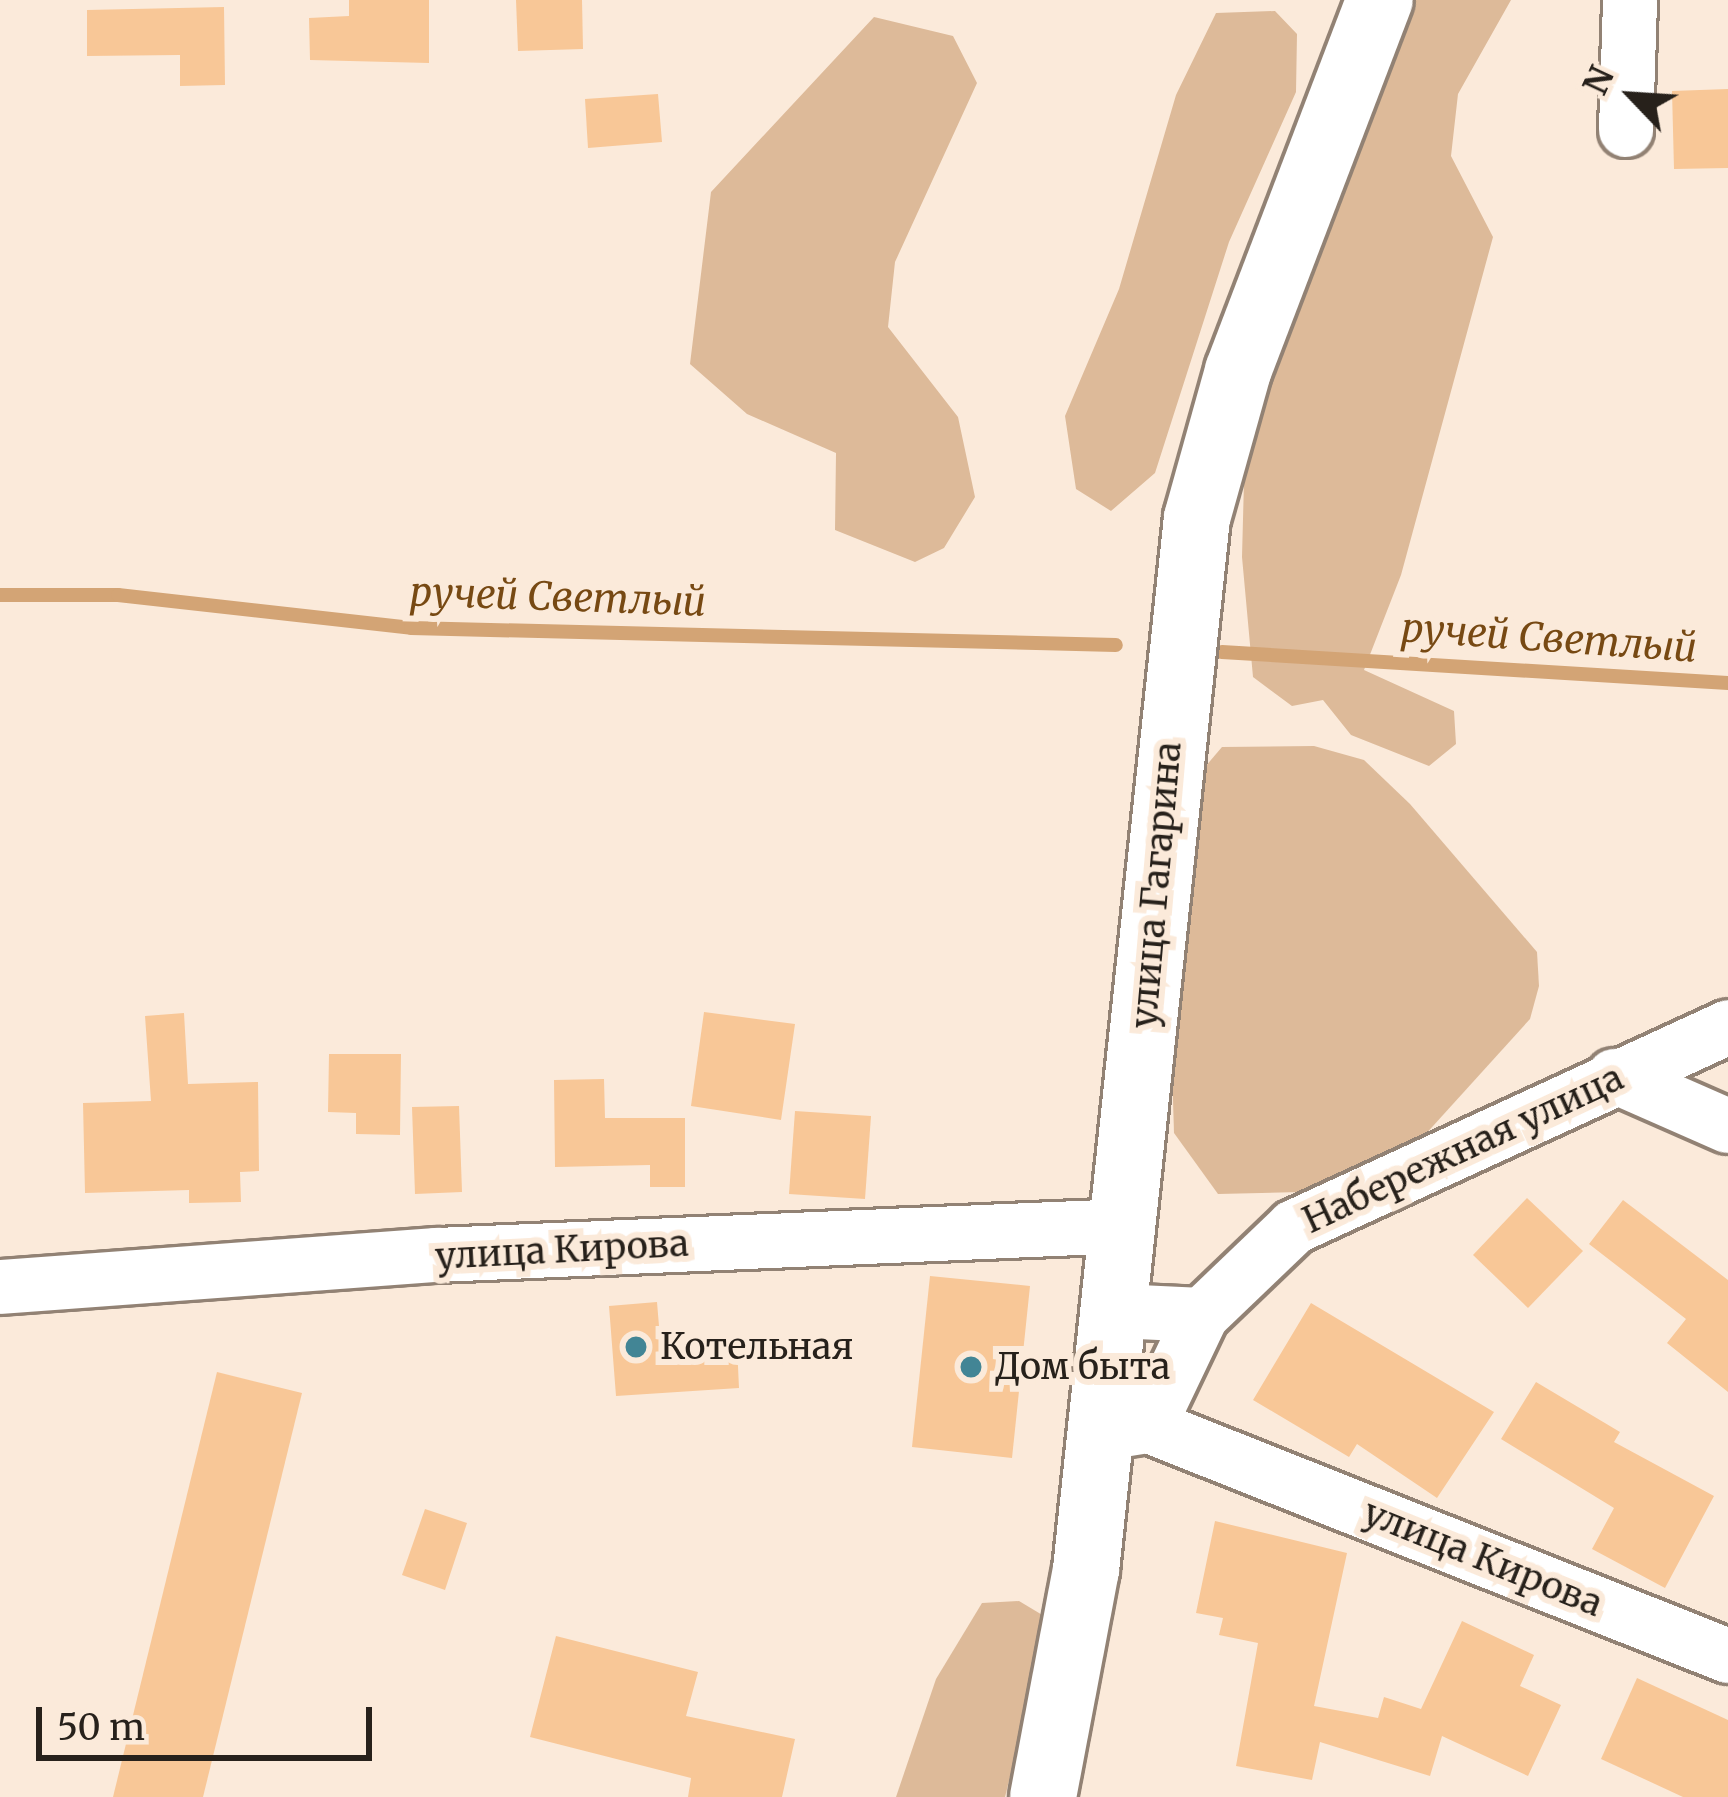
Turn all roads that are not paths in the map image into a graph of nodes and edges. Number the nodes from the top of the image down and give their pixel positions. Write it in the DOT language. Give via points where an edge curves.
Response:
graph roads {
  1 [pos="1380,0"];
  2 [pos="1630,0"];
  3 [pos="1626,130"];
  4 [pos="1728,1027"];
  5 [pos="1614,1076"];
  6 [pos="1728,1126"];
  7 [pos="1125,1226"];
  8 [pos="0,1287"];
  9 [pos="1117,1311"];
  10 [pos="1202,1316"];
  11 [pos="1125,1430"];
  12 [pos="1728,1656"];
  13 [pos="1043,1797"];
  1 -- 7 [label="main road, улица Гагарина" via="1238,371 1197,518"];
  2 -- 3 [label="street"];
  4 -- 5 [label="street, Набережная улица"];
  5 -- 6 [label="street"];
  5 -- 10 [label="street, Набережная улица" via="1294,1227"];
  7 -- 8 [label="street, улица Кирова"];
  7 -- 9 [label="main road, улица Гагарина"];
  9 -- 10 [label="street"];
  9 -- 11 [label="main road, улица Гагарина"];
  10 -- 11 [label="street, Набережная улица"];
  11 -- 12 [label="street, улица Кирова"];
  11 -- 13 [label="main road, улица Гагарина"];
}
